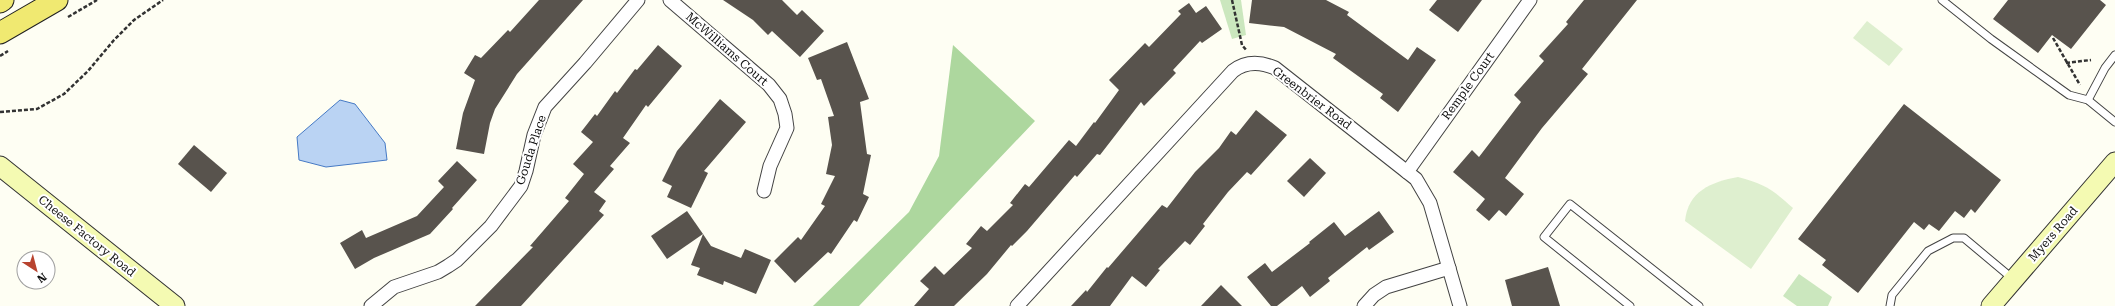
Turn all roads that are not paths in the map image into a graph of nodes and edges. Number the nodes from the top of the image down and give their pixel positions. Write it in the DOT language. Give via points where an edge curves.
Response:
graph roads {
  1 [pos="3,0"];
  2 [pos="57,0"];
  3 [pos="638,0"];
  4 [pos="670,0"];
  5 [pos="1530,0"];
  6 [pos="1942,0"];
  7 [pos="0,2"];
  8 [pos="0,32"];
  9 [pos="2115,55"];
  10 [pos="2088,100"];
  11 [pos="2115,122"];
  12 [pos="2115,162"];
  13 [pos="0,166"];
  14 [pos="1407,172"];
  15 [pos="764,191"];
  16 [pos="1449,268"];
  17 [pos="2014,280"];
  18 [pos="175,306"];
  19 [pos="371,306"];
  20 [pos="1017,306"];
  21 [pos="1364,306"];
  22 [pos="1460,306"];
  23 [pos="1630,306"];
  24 [pos="1699,306"];
  25 [pos="1890,306"];
  26 [pos="1991,306"];
  1 -- 7 [label="main road"];
  2 -- 8 [label="main road"];
  3 -- 19 [label="street, Gouda Place" via="546,106 534,135 521,186 491,226 457,260 438,272 394,287"];
  4 -- 15 [label="street, McWilliams Court" via="769,85 780,99 787,128 770,166"];
  5 -- 14 [label="street, Remple Court"];
  6 -- 10 [label="lane" via="2069,95"];
  9 -- 10 [label="lane"];
  10 -- 11 [label="lane"];
  12 -- 17 [label="main road, Myers Road"];
  13 -- 18 [label="main road, Cheese Factory Road"];
  14 -- 16 [label="street, Greenbrier Road" via="1423,189 1430,203"];
  14 -- 20 [label="street, Greenbrier Road" via="1275,68 1257,63 1240,65"];
  16 -- 21 [label="street" via="1386,287"];
  16 -- 22 [label="street, Greenbrier Road"];
  17 -- 25 [label="lane" via="1964,238 1953,238 1928,251 1892,295"];
  17 -- 26 [label="main road, Myers Road"];
  23 -- 24 [label="lane" via="1544,237 1570,204"];
}
